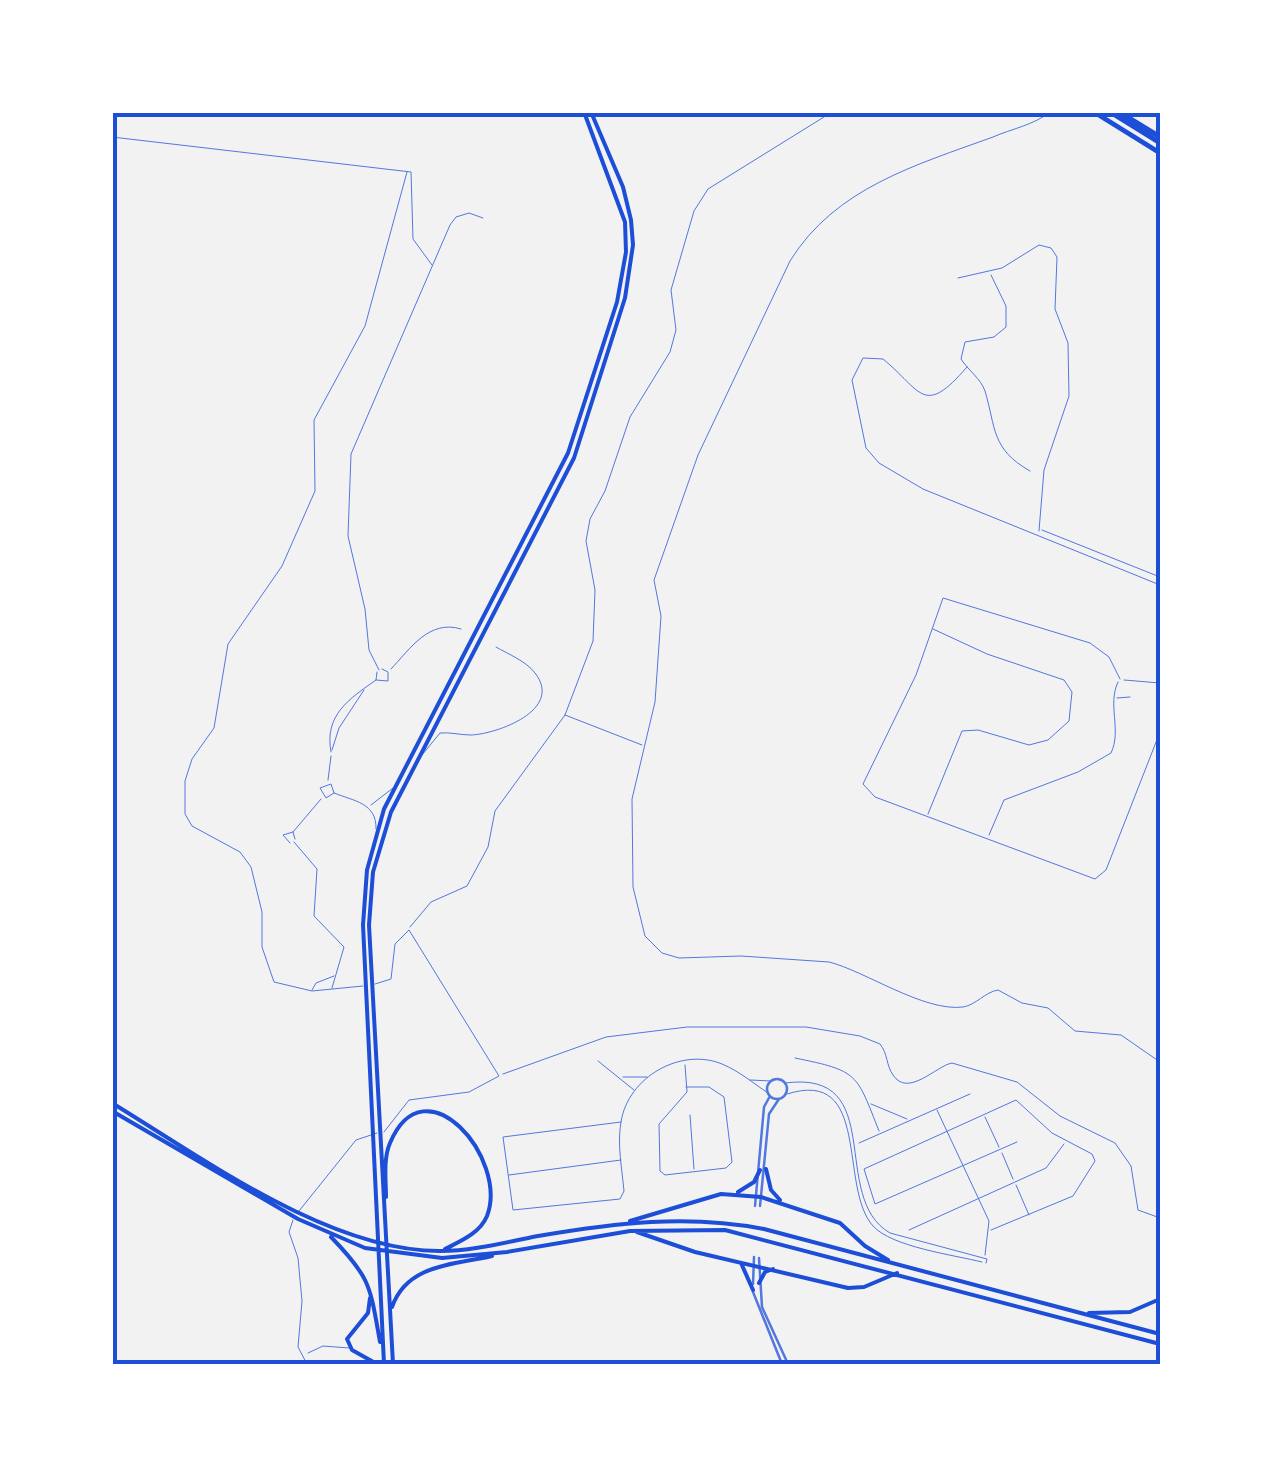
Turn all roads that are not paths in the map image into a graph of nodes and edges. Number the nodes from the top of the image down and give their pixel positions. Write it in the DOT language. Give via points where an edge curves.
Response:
graph roads {
  1 [pos="587,112"];
  2 [pos="832,112"];
  3 [pos="1050,112"];
  4 [pos="1094,112"];
  5 [pos="1110,112"];
  6 [pos="1119,112"];
  7 [pos="112,137"];
  8 [pos="1160,140"];
  9 [pos="602,150"];
  10 [pos="1160,153"];
  11 [pos="407,172"];
  12 [pos="483,218"];
  13 [pos="434,267"];
  14 [pos="992,272"];
  15 [pos="958,278"];
  16 [pos="967,368"];
  17 [pos="1030,471"];
  18 [pos="1034,530"];
  19 [pos="1039,530"];
  20 [pos="1038,534"];
  21 [pos="1160,578"];
  22 [pos="1160,585"];
  23 [pos="930,628"];
  24 [pos="461,629"];
  25 [pos="496,647"];
  26 [pos="379,670"];
  27 [pos="388,672"];
  28 [pos="1120,679"];
  29 [pos="376,680"];
  30 [pos="1160,683"];
  31 [pos="366,687"];
  32 [pos="1130,697"];
  33 [pos="1114,700"];
  34 [pos="565,716"];
  35 [pos="1160,732"];
  36 [pos="646,746"];
  37 [pos="331,752"];
  38 [pos="414,764"];
  39 [pos="328,783"];
  40 [pos="395,786"];
  41 [pos="334,793"];
  42 [pos="322,796"];
  43 [pos="368,806"];
  44 [pos="927,817"];
  45 [pos="293,832"];
  46 [pos="376,832"];
  47 [pos="988,838"];
  48 [pos="294,842"];
  49 [pos="409,930"];
  50 [pos="337,974"];
  51 [pos="332,989"];
  52 [pos="312,990"];
  53 [pos="795,1058"];
  54 [pos="598,1061"];
  55 [pos="685,1061"];
  56 [pos="1160,1062"];
  57 [pos="499,1076"];
  58 [pos="620,1077"];
  59 [pos="647,1077"];
  60 [pos="747,1078"];
  61 [pos="771,1082"];
  62 [pos="785,1083"];
  63 [pos="686,1087"];
  64 [pos="635,1091"];
  65 [pos="786,1094"];
  66 [pos="970,1094"];
  67 [pos="769,1095"];
  68 [pos="779,1099"];
  69 [pos="112,1102"];
  70 [pos="868,1103"];
  71 [pos="937,1110"];
  72 [pos="112,1111"];
  73 [pos="984,1114"];
  74 [pos="690,1115"];
  75 [pos="911,1121"];
  76 [pos="621,1122"];
  77 [pos="947,1131"];
  78 [pos="880,1134"];
  79 [pos="376,1138"];
  80 [pos="1066,1141"];
  81 [pos="1017,1142"];
  82 [pos="853,1145"];
  83 [pos="1000,1149"];
  84 [pos="622,1160"];
  85 [pos="964,1166"];
  86 [pos="763,1170"];
  87 [pos="694,1172"];
  88 [pos="506,1175"];
  89 [pos="1015,1183"];
  90 [pos="734,1194"];
  91 [pos="758,1196"];
  92 [pos="978,1198"];
  93 [pos="785,1203"];
  94 [pos="758,1206"];
  95 [pos="300,1216"];
  96 [pos="1029,1216"];
  97 [pos="1160,1218"];
  98 [pos="606,1225"];
  99 [pos="384,1226"];
  100 [pos="909,1230"];
  101 [pos="991,1230"];
  102 [pos="630,1231"];
  103 [pos="329,1235"];
  104 [pos="441,1251"];
  105 [pos="507,1252"];
  106 [pos="739,1260"];
  107 [pos="756,1260"];
  108 [pos="896,1264"];
  109 [pos="778,1268"];
  110 [pos="897,1273"];
  111 [pos="759,1283"];
  112 [pos="369,1284"];
  113 [pos="753,1290"];
  114 [pos="1160,1299"];
  115 [pos="1079,1312"];
  116 [pos="391,1313"];
  117 [pos="1160,1334"];
  118 [pos="347,1338"];
  119 [pos="1160,1344"];
  120 [pos="337,1345"];
  121 [pos="352,1350"];
  122 [pos="306,1356"];
  123 [pos="381,1363"];
  124 [pos="308,1364"];
  125 [pos="393,1364"];
  126 [pos="785,1364"];
  1 -- 9 [label="main road"];
  2 -- 34 [label="street" via="708,189 694,212 671,290 676,330 670,352 630,417 590,519 593,641"];
  3 -- 36 [label="street" via="896,172 857,193 802,241 698,455 654,580 661,616"];
  4 -- 10 [label="highway"];
  5 -- 8 [label="highway"];
  6 -- 8 [label="highway"];
  7 -- 11 [label="street"];
  9 -- 38 [label="main road" via="631,220 625,298 574,458"];
  9 -- 40 [label="main road" via="621,202 626,252 582,410 544,504"];
  11 -- 13 [label="street" via="413,239"];
  11 -- 52 [label="street" via="365,326 314,420 315,491 282,566 228,644 214,728 185,781 185,814 192,826 240,852 251,867 272,978"];
  12 -- 13 [label="street" via="456,217"];
  13 -- 26 [label="street" via="352,454 348,536 369,650"];
  14 -- 15 [label="street"];
  14 -- 16 [label="street" via="1007,322 994,337 966,342 960,354"];
  14 -- 19 [label="street" via="1032,246 1051,248 1057,257 1053,294 1068,343 1069,396 1044,470"];
  16 -- 17 [label="street" via="985,392 995,436"];
  16 -- 18 [label="street" via="932,397 910,389 883,359 864,358 852,380 866,448 923,489"];
  18 -- 19 [label="street"];
  18 -- 20 [label="street"];
  19 -- 20 [label="street"];
  19 -- 21 [label="street"];
  20 -- 22 [label="street"];
  23 -- 28 [label="street" via="938,603 950,597 1090,643"];
  23 -- 44 [label="street" via="916,675 864,784 874,797"];
  23 -- 44 [label="street" via="1064,680 1074,706 1060,732 1039,743 962,731"];
  24 -- 27 [label="street" via="429,631"];
  25 -- 38 [label="street" via="534,670 540,700 526,718 474,735 440,733"];
  26 -- 27 [label="street"];
  26 -- 29 [label="street"];
  27 -- 29 [label="street" via="388,681"];
  28 -- 30 [label="street"];
  28 -- 33 [label="street"];
  29 -- 31 [label="street"];
  31 -- 37 [label="street"];
  31 -- 37 [label="street" via="334,718"];
  32 -- 33 [label="street"];
  33 -- 47 [label="street" via="1117,735 1110,753 1004,800"];
  34 -- 36 [label="street"];
  34 -- 49 [label="street" via="495,811 488,847 467,886 431,902"];
  35 -- 47 [label="street" via="1100,878"];
  36 -- 56 [label="street" via="632,800 633,888 645,936 662,953 829,962 884,988 958,1007 998,990 1048,1008 1076,1031 1121,1035"];
  37 -- 39 [label="street"];
  38 -- 79 [label="main road" via="376,861 369,925"];
  39 -- 41 [label="street"];
  39 -- 42 [label="street" via="320,788"];
  40 -- 43 [label="street"];
  40 -- 46 [label="main road"];
  41 -- 42 [label="street"];
  41 -- 43 [label="street"];
  42 -- 45 [label="street"];
  43 -- 46 [label="street"];
  44 -- 47 [label="street"];
  45 -- 48 [label="street"];
  45 -- 48 [label="street" via="283,838"];
  46 -- 79 [label="main road" via="363,904"];
  48 -- 50 [label="street" via="317,868 314,916 344,947"];
  49 -- 51 [label="street" via="395,944 389,981"];
  49 -- 57 [label="street"];
  50 -- 51 [label="street"];
  50 -- 52 [label="street"];
  51 -- 52 [label="street"];
  53 -- 70 [label="street" via="844,1071 863,1086"];
  54 -- 58 [label="street"];
  55 -- 59 [label="street"];
  55 -- 60 [label="street" via="721,1064"];
  55 -- 63 [label="street"];
  57 -- 97 [label="street" via="606,1037 687,1027 806,1027 860,1036 880,1044 894,1076 904,1082 952,1063 1017,1082 1060,1116 1114,1144 1131,1166 1138,1210"];
  57 -- 122 [label="street" via="468,1092 409,1100 389,1130 356,1140 308,1198 289,1229 298,1258 299,1349"];
  58 -- 59 [label="street"];
  58 -- 64 [label="street"];
  59 -- 64 [label="street"];
  60 -- 61 [label="street"];
  60 -- 67 [label="street"];
  61 -- 62 [label="street"];
  61 -- 67 [label="street"];
  62 -- 65 [label="street"];
  62 -- 82 [label="street" via="838,1098 851,1118"];
  63 -- 87 [label="street" via="660,1124 660,1171"];
  63 -- 87 [label="street" via="709,1086 728,1104 730,1164"];
  64 -- 76 [label="street"];
  65 -- 68 [label="street"];
  65 -- 82 [label="street" via="810,1090 834,1100"];
  66 -- 71 [label="street"];
  67 -- 68 [label="street"];
  67 -- 86 [label="street"];
  68 -- 86 [label="street" via="769,1114"];
  69 -- 95 [label="main road"];
  70 -- 75 [label="street"];
  70 -- 78 [label="street"];
  71 -- 75 [label="street"];
  71 -- 77 [label="street"];
  72 -- 95 [label="main road"];
  73 -- 77 [label="street"];
  73 -- 80 [label="street" via="1012,1101"];
  73 -- 83 [label="street"];
  74 -- 87 [label="street"];
  75 -- 78 [label="street"];
  76 -- 84 [label="street"];
  76 -- 88 [label="street" via="502,1137"];
  77 -- 85 [label="street"];
  77 -- 85 [label="street" via="866,1168 871,1201 880,1203"];
  78 -- 82 [label="street"];
  79 -- 99 [label="main road"];
  79 -- 123 [label="main road"];
  80 -- 89 [label="street" via="1052,1164"];
  80 -- 96 [label="street" via="1095,1161 1073,1196"];
  81 -- 83 [label="street"];
  82 -- 101 [label="street" via="860,1198 884,1230 984,1258"];
  83 -- 85 [label="street"];
  83 -- 89 [label="street"];
  84 -- 88 [label="street"];
  84 -- 88 [label="street" via="620,1199 552,1208 514,1210"];
  85 -- 92 [label="street"];
  86 -- 90 [label="main road"];
  86 -- 91 [label="street"];
  86 -- 93 [label="main road"];
  89 -- 92 [label="street"];
  89 -- 96 [label="street"];
  90 -- 91 [label="main road"];
  90 -- 98 [label="main road"];
  91 -- 93 [label="main road"];
  91 -- 94 [label="street"];
  92 -- 100 [label="street"];
  92 -- 101 [label="street"];
  93 -- 108 [label="main road" via="840,1223"];
  95 -- 103 [label="main road"];
  95 -- 104 [label="main road" via="365,1240"];
  96 -- 101 [label="street"];
  98 -- 104 [label="main road"];
  98 -- 108 [label="main road" via="679,1219 737,1224"];
  99 -- 104 [label="main road" via="390,1142 414,1116 445,1115 474,1142 490,1196 478,1229"];
  99 -- 116 [label="main road"];
  102 -- 105 [label="main road"];
  102 -- 106 [label="main road"];
  102 -- 110 [label="main road" via="745,1232"];
  103 -- 105 [label="main road" via="418,1257"];
  103 -- 112 [label="main road"];
  105 -- 116 [label="main road" via="415,1274 402,1284"];
  106 -- 107 [label="main road"];
  106 -- 113 [label="main road"];
  107 -- 109 [label="main road"];
  107 -- 111 [label="street"];
  107 -- 113 [label="street"];
  108 -- 115 [label="main road"];
  109 -- 110 [label="main road" via="857,1288"];
  109 -- 111 [label="main road"];
  110 -- 119 [label="main road"];
  111 -- 126 [label="street"];
  112 -- 118 [label="main road" via="368,1313"];
  112 -- 123 [label="main road"];
  113 -- 126 [label="street"];
  114 -- 115 [label="main road" via="1130,1312"];
  115 -- 117 [label="main road"];
  116 -- 125 [label="main road"];
  118 -- 120 [label="street"];
  118 -- 121 [label="main road"];
  120 -- 121 [label="street"];
  120 -- 122 [label="street"];
  121 -- 123 [label="main road"];
  122 -- 124 [label="street"];
}
